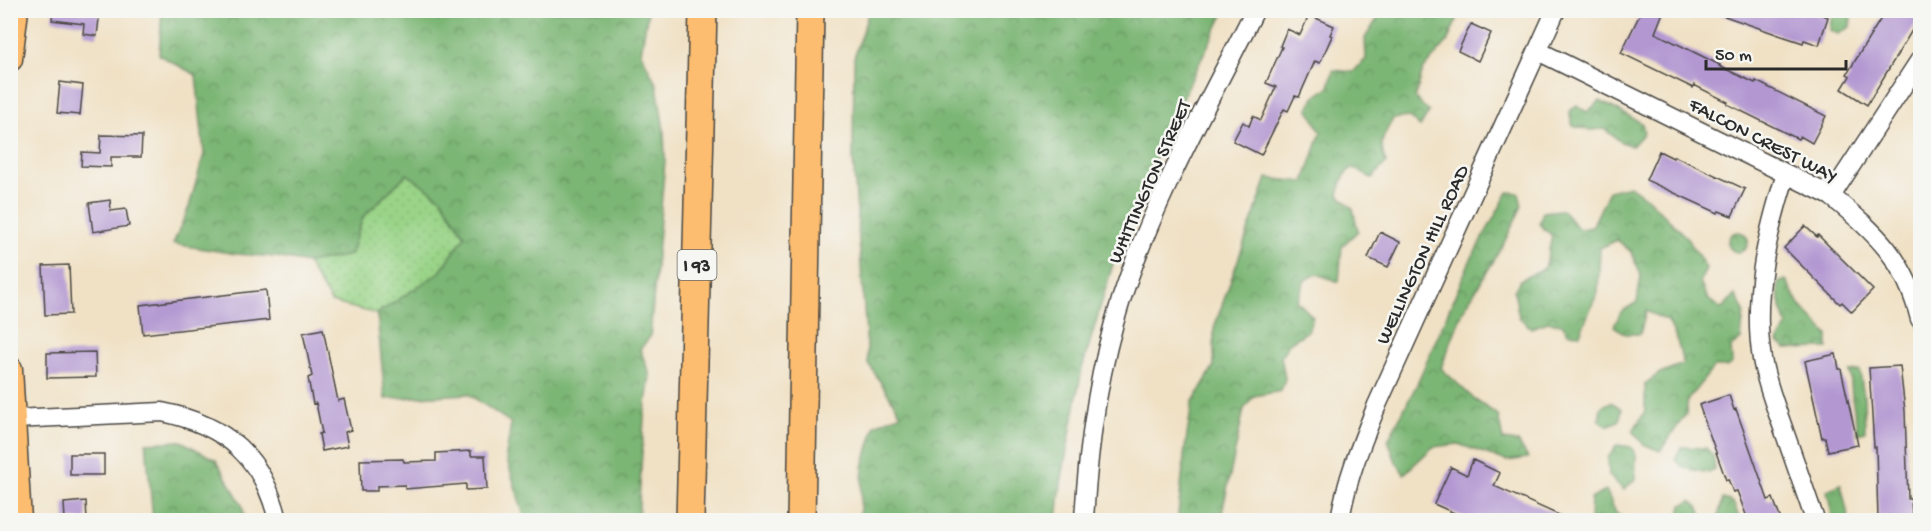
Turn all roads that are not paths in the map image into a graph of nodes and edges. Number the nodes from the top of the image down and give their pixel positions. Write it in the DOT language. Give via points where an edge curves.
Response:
graph roads {
  1 [pos="16,10"];
  2 [pos="703,10"];
  3 [pos="810,10"];
  4 [pos="1256,10"];
  5 [pos="1556,10"];
  6 [pos="1538,51"];
  7 [pos="10,58"];
  8 [pos="1920,60"];
  9 [pos="1786,174"];
  10 [pos="1831,196"];
  11 [pos="1920,319"];
  12 [pos="10,369"];
  13 [pos="14,419"];
  14 [pos="19,520"];
  15 [pos="278,520"];
  16 [pos="690,520"];
  17 [pos="801,520"];
  18 [pos="1084,520"];
  19 [pos="1340,520"];
  20 [pos="1815,520"];
  1 -- 7 [label="main road"];
  2 -- 16 [label="highway, I 93"];
  3 -- 17 [label="highway"];
  4 -- 18 [label="street, WHITTINGTON STREET" via="1175,168 1124,291 1098,400"];
  5 -- 6 [label="street, WELLINGTON HILL ROAD"];
  6 -- 9 [label="street, FALCON CREST WAY"];
  6 -- 19 [label="street, WELLINGTON HILL ROAD" via="1377,405 1347,486"];
  8 -- 10 [label="street"];
  9 -- 10 [label="street, FALCON CREST WAY"];
  9 -- 20 [label="street" via="1764,256 1760,337 1768,385"];
  10 -- 11 [label="street, FALCON CREST WAY" via="1869,228 1896,260 1916,300"];
  12 -- 13 [label="main road"];
  13 -- 14 [label="main road"];
  13 -- 15 [label="street" via="162,412 184,416 224,435 255,465 270,493"];
}
